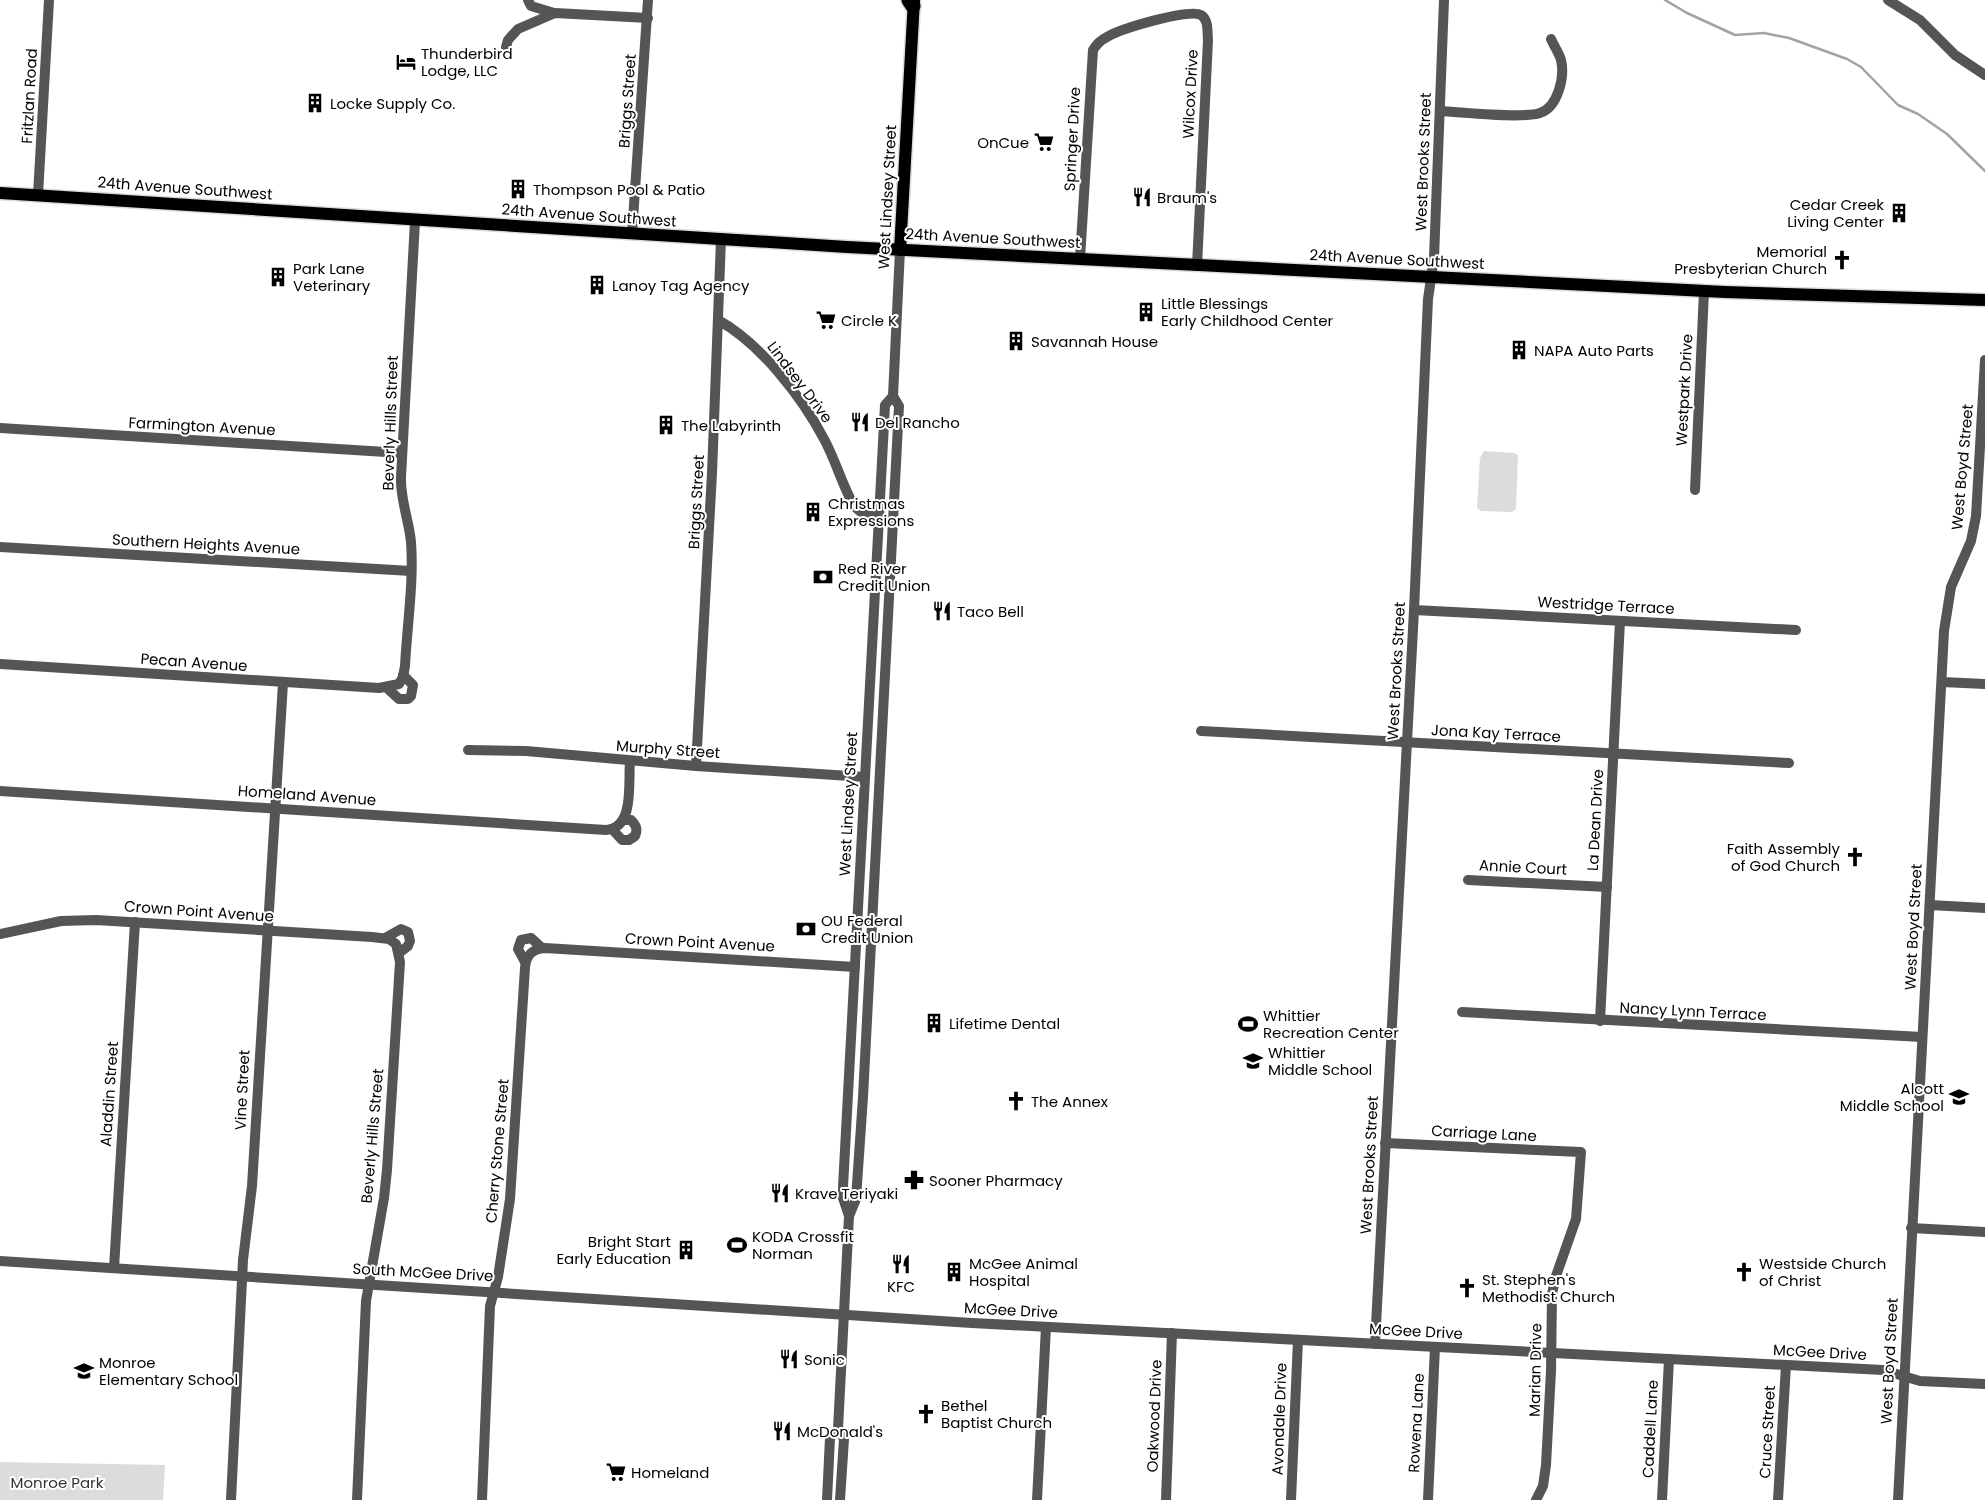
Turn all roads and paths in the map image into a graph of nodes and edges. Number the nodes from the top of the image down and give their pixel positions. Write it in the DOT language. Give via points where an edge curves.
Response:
graph roads {
  1 [pos="49,0"];
  2 [pos="528,0"];
  3 [pos="648,0"];
  4 [pos="1444,0"];
  5 [pos="1890,1"];
  6 [pos="912,2"];
  7 [pos="555,13"];
  8 [pos="648,18"];
  9 [pos="1115,33"];
  10 [pos="1551,39"];
  11 [pos="506,47"];
  12 [pos="1985,75"];
  13 [pos="1440,111"];
  14 [pos="0,192"];
  15 [pos="38,195"];
  16 [pos="415,221"];
  17 [pos="632,234"];
  18 [pos="721,239"];
  19 [pos="900,250"];
  20 [pos="1080,259"];
  21 [pos="1196,266"];
  22 [pos="1432,277"];
  23 [pos="1704,291"];
  24 [pos="1985,300"];
  25 [pos="718,320"];
  26 [pos="1985,360"];
  27 [pos="893,396"];
  28 [pos="0,428"];
  29 [pos="402,453"];
  30 [pos="881,480"];
  31 [pos="895,481"];
  32 [pos="1694,490"];
  33 [pos="879,519"];
  34 [pos="893,522"];
  35 [pos="0,547"];
  36 [pos="411,571"];
  37 [pos="1414,610"];
  38 [pos="1620,621"];
  39 [pos="1796,630"];
  40 [pos="0,664"];
  41 [pos="401,680"];
  42 [pos="283,682"];
  43 [pos="1942,682"];
  44 [pos="1985,684"];
  45 [pos="387,688"];
  46 [pos="1201,732"];
  47 [pos="1407,743"];
  48 [pos="867,746"];
  49 [pos="881,747"];
  50 [pos="468,750"];
  51 [pos="1613,754"];
  52 [pos="630,761"];
  53 [pos="1789,763"];
  54 [pos="696,766"];
  55 [pos="865,781"];
  56 [pos="879,786"];
  57 [pos="0,791"];
  58 [pos="274,807"];
  59 [pos="624,820"];
  60 [pos="612,829"];
  61 [pos="1468,880"];
  62 [pos="1606,887"];
  63 [pos="1930,905"];
  64 [pos="1985,908"];
  65 [pos="135,922"];
  66 [pos="267,931"];
  67 [pos="0,934"];
  68 [pos="385,938"];
  69 [pos="398,948"];
  70 [pos="542,948"];
  71 [pos="528,958"];
  72 [pos="855,968"];
  73 [pos="1462,1012"];
  74 [pos="1600,1021"];
  75 [pos="1922,1037"];
  76 [pos="851,1046"];
  77 [pos="865,1046"];
  78 [pos="849,1081"];
  79 [pos="863,1082"];
  80 [pos="1385,1143"];
  81 [pos="1581,1152"];
  82 [pos="849,1216"];
  83 [pos="1911,1228"];
  84 [pos="1985,1232"];
  85 [pos="0,1261"];
  86 [pos="114,1268"];
  87 [pos="242,1276"];
  88 [pos="368,1284"];
  89 [pos="494,1292"];
  90 [pos="844,1314"];
  91 [pos="1046,1327"];
  92 [pos="1172,1333"];
  93 [pos="1298,1340"];
  94 [pos="1375,1344"];
  95 [pos="1435,1347"];
  96 [pos="1551,1353"];
  97 [pos="1669,1359"];
  98 [pos="1786,1365"];
  99 [pos="1903,1376"];
  100 [pos="1985,1384"];
  101 [pos="838,1430"];
  102 [pos="231,1500"];
  103 [pos="357,1500"];
  104 [pos="482,1500"];
  105 [pos="827,1500"];
  106 [pos="840,1500"];
  107 [pos="1037,1500"];
  108 [pos="1166,1500"];
  109 [pos="1291,1500"];
  110 [pos="1428,1500"];
  111 [pos="1536,1500"];
  112 [pos="1662,1500"];
  113 [pos="1778,1500"];
  114 [pos="1898,1500"];
  1 -- 15 [label="street, Fritzlan Road"];
  2 -- 7 [label="street" via="532,6"];
  3 -- 8 [label="street, Briggs Street"];
  4 -- 13 [label="street, West Brooks Street"];
  5 -- 12 [label="street" via="1926,25 1955,55"];
  6 -- 19 [label="main road, West Lindsey Street"];
  7 -- 8 [label="street"];
  7 -- 11 [label="street" via="518,29"];
  8 -- 17 [label="street, Briggs Street"];
  9 -- 20 [label="street, Springer Drive" via="1097,44 1091,55"];
  9 -- 21 [label="street, Wilcox Drive" via="1188,12 1200,14 1206,21 1208,40"];
  10 -- 13 [label="street" via="1561,61 1561,69 1557,98 1547,110 1530,114"];
  13 -- 22 [label="street, West Brooks Street"];
  14 -- 15 [label="main road, 24th Avenue Southwest"];
  15 -- 16 [label="main road, 24th Avenue Southwest"];
  16 -- 17 [label="main road, 24th Avenue Southwest"];
  16 -- 29 [label="street, Beverly Hills Street"];
  17 -- 18 [label="main road, 24th Avenue Southwest"];
  18 -- 19 [label="main road, 24th Avenue Southwest"];
  18 -- 25 [label="street, Briggs Street"];
  19 -- 20 [label="main road, 24th Avenue Southwest"];
  19 -- 27 [label="street, West Lindsey Street"];
  20 -- 21 [label="main road, 24th Avenue Southwest"];
  21 -- 22 [label="main road, 24th Avenue Southwest"];
  22 -- 23 [label="main road, 24th Avenue Southwest"];
  22 -- 37 [label="street, West Brooks Street" via="1426,338"];
  23 -- 24 [label="main road, 24th Avenue Southwest"];
  23 -- 32 [label="street, Westpark Drive"];
  25 -- 33 [label="street, Lindsey Drive" via="749,341 794,394 825,440 854,506 862,513"];
  25 -- 54 [label="street, Briggs Street"];
  26 -- 43 [label="street, West Boyd Street" via="1976,516 1971,541 1948,599"];
  27 -- 30 [label="street, West Lindsey Street" via="886,405"];
  27 -- 31 [label="street, West Lindsey Street" via="899,406"];
  28 -- 29 [label="street, Farmington Avenue"];
  29 -- 36 [label="street, Beverly Hills Street" via="400,487 411,543"];
  30 -- 31 [label="street"];
  30 -- 33 [label="street, West Lindsey Street"];
  31 -- 34 [label="street, West Lindsey Street"];
  33 -- 34 [label="street, Lindsey Drive"];
  33 -- 48 [label="street, West Lindsey Street"];
  34 -- 49 [label="street, West Lindsey Street"];
  35 -- 36 [label="street, Southern Heights Avenue"];
  36 -- 41 [label="street, Beverly Hills Street"];
  37 -- 38 [label="street, Westridge Terrace"];
  37 -- 47 [label="street, West Brooks Street"];
  38 -- 39 [label="street, Westridge Terrace"];
  38 -- 51 [label="street, La Dean Drive"];
  40 -- 42 [label="street, Pecan Avenue"];
  41 -- 45 [label="street, Pecan Avenue"];
  41 -- 45 [label="street, Pecan Avenue" via="412,685 408,699 399,699"];
  42 -- 45 [label="street, Pecan Avenue"];
  42 -- 58 [label="street, Vine Street"];
  43 -- 44 [label="street"];
  43 -- 63 [label="street, West Boyd Street"];
  46 -- 47 [label="street, Jona Kay Terrace"];
  47 -- 51 [label="street, Jona Kay Terrace"];
  47 -- 80 [label="street, West Brooks Street"];
  48 -- 49 [label="street"];
  48 -- 55 [label="street, West Lindsey Street"];
  49 -- 56 [label="street, West Lindsey Street"];
  50 -- 52 [label="street, Murphy Street" via="526,751"];
  51 -- 53 [label="street, Jona Kay Terrace"];
  51 -- 62 [label="street, La Dean Drive"];
  52 -- 54 [label="street, Murphy Street"];
  52 -- 59 [label="street"];
  54 -- 55 [label="street, Murphy Street"];
  55 -- 56 [label="street, Murphy Street"];
  55 -- 72 [label="street, West Lindsey Street"];
  56 -- 77 [label="street, West Lindsey Street"];
  57 -- 58 [label="street, Homeland Avenue"];
  58 -- 60 [label="street, Homeland Avenue"];
  58 -- 66 [label="street, Vine Street"];
  59 -- 60 [label="street"];
  59 -- 60 [label="street, Homeland Avenue" via="634,823 635,836 622,840"];
  61 -- 62 [label="street, Annie Court"];
  62 -- 74 [label="street, La Dean Drive"];
  63 -- 64 [label="street"];
  63 -- 75 [label="street, West Boyd Street"];
  65 -- 66 [label="street, Crown Point Avenue"];
  65 -- 67 [label="street, Crown Point Avenue" via="61,921"];
  65 -- 86 [label="street, Aladdin Street"];
  66 -- 68 [label="street, Crown Point Avenue"];
  66 -- 87 [label="street, Vine Street" via="252,1186"];
  68 -- 69 [label="street, Crown Point Avenue"];
  68 -- 69 [label="street, Beverly Hills Street" via="401,929 408,932 408,946"];
  69 -- 88 [label="street, Beverly Hills Street" via="386,1186"];
  70 -- 71 [label="street" via="535,949"];
  70 -- 71 [label="street, Crown Point Avenue" via="531,938 521,940 518,949"];
  70 -- 72 [label="street, Crown Point Avenue"];
  71 -- 89 [label="street, Cherry Stone Street" via="510,1199"];
  72 -- 76 [label="street, West Lindsey Street"];
  73 -- 74 [label="street, Nancy Lynn Terrace"];
  74 -- 75 [label="street, Nancy Lynn Terrace"];
  75 -- 83 [label="street, West Boyd Street"];
  76 -- 77 [label="street"];
  76 -- 78 [label="street, West Lindsey Street"];
  77 -- 79 [label="street, West Lindsey Street"];
  78 -- 79 [label="street"];
  78 -- 82 [label="street, West Lindsey Street" via="843,1198"];
  79 -- 82 [label="street, West Lindsey Street" via="856,1199"];
  80 -- 81 [label="street, Carriage Lane"];
  80 -- 94 [label="street, West Brooks Street"];
  81 -- 96 [label="street, Marian Drive" via="1576,1219 1554,1284"];
  82 -- 90 [label="street, West Lindsey Street"];
  83 -- 84 [label="street"];
  83 -- 99 [label="street, West Boyd Street"];
  85 -- 86 [label="street, South McGee Drive"];
  86 -- 87 [label="street, South McGee Drive"];
  87 -- 88 [label="street, South McGee Drive"];
  87 -- 102 [label="street, Vine Street"];
  88 -- 89 [label="street, South McGee Drive"];
  88 -- 103 [label="street, Beverly Hills Street"];
  89 -- 90 [label="street, South McGee Drive"];
  89 -- 104 [label="street, Cherry Stone Street" via="490,1306"];
  90 -- 91 [label="street, McGee Drive"];
  90 -- 101 [label="street, West Lindsey Street"];
  91 -- 92 [label="street, McGee Drive"];
  91 -- 107 [label="street"];
  92 -- 93 [label="street, McGee Drive"];
  92 -- 108 [label="street, Oakwood Drive"];
  93 -- 94 [label="street, McGee Drive"];
  93 -- 109 [label="street, Avondale Drive"];
  94 -- 95 [label="street, McGee Drive"];
  95 -- 96 [label="street, McGee Drive"];
  95 -- 110 [label="street, Rowena Lane"];
  96 -- 97 [label="street, McGee Drive"];
  96 -- 111 [label="street, Marian Drive" via="1546,1465 1543,1486"];
  97 -- 98 [label="street, McGee Drive"];
  97 -- 112 [label="street, Caddell Lane"];
  98 -- 99 [label="street, McGee Drive" via="1883,1370"];
  98 -- 113 [label="street, Cruce Street"];
  99 -- 100 [label="street, McGee Drive" via="1920,1381"];
  99 -- 114 [label="street, West Boyd Street"];
  101 -- 105 [label="street, West Lindsey Street" via="830,1438"];
  101 -- 106 [label="street, West Lindsey Street" via="844,1439"];
}
